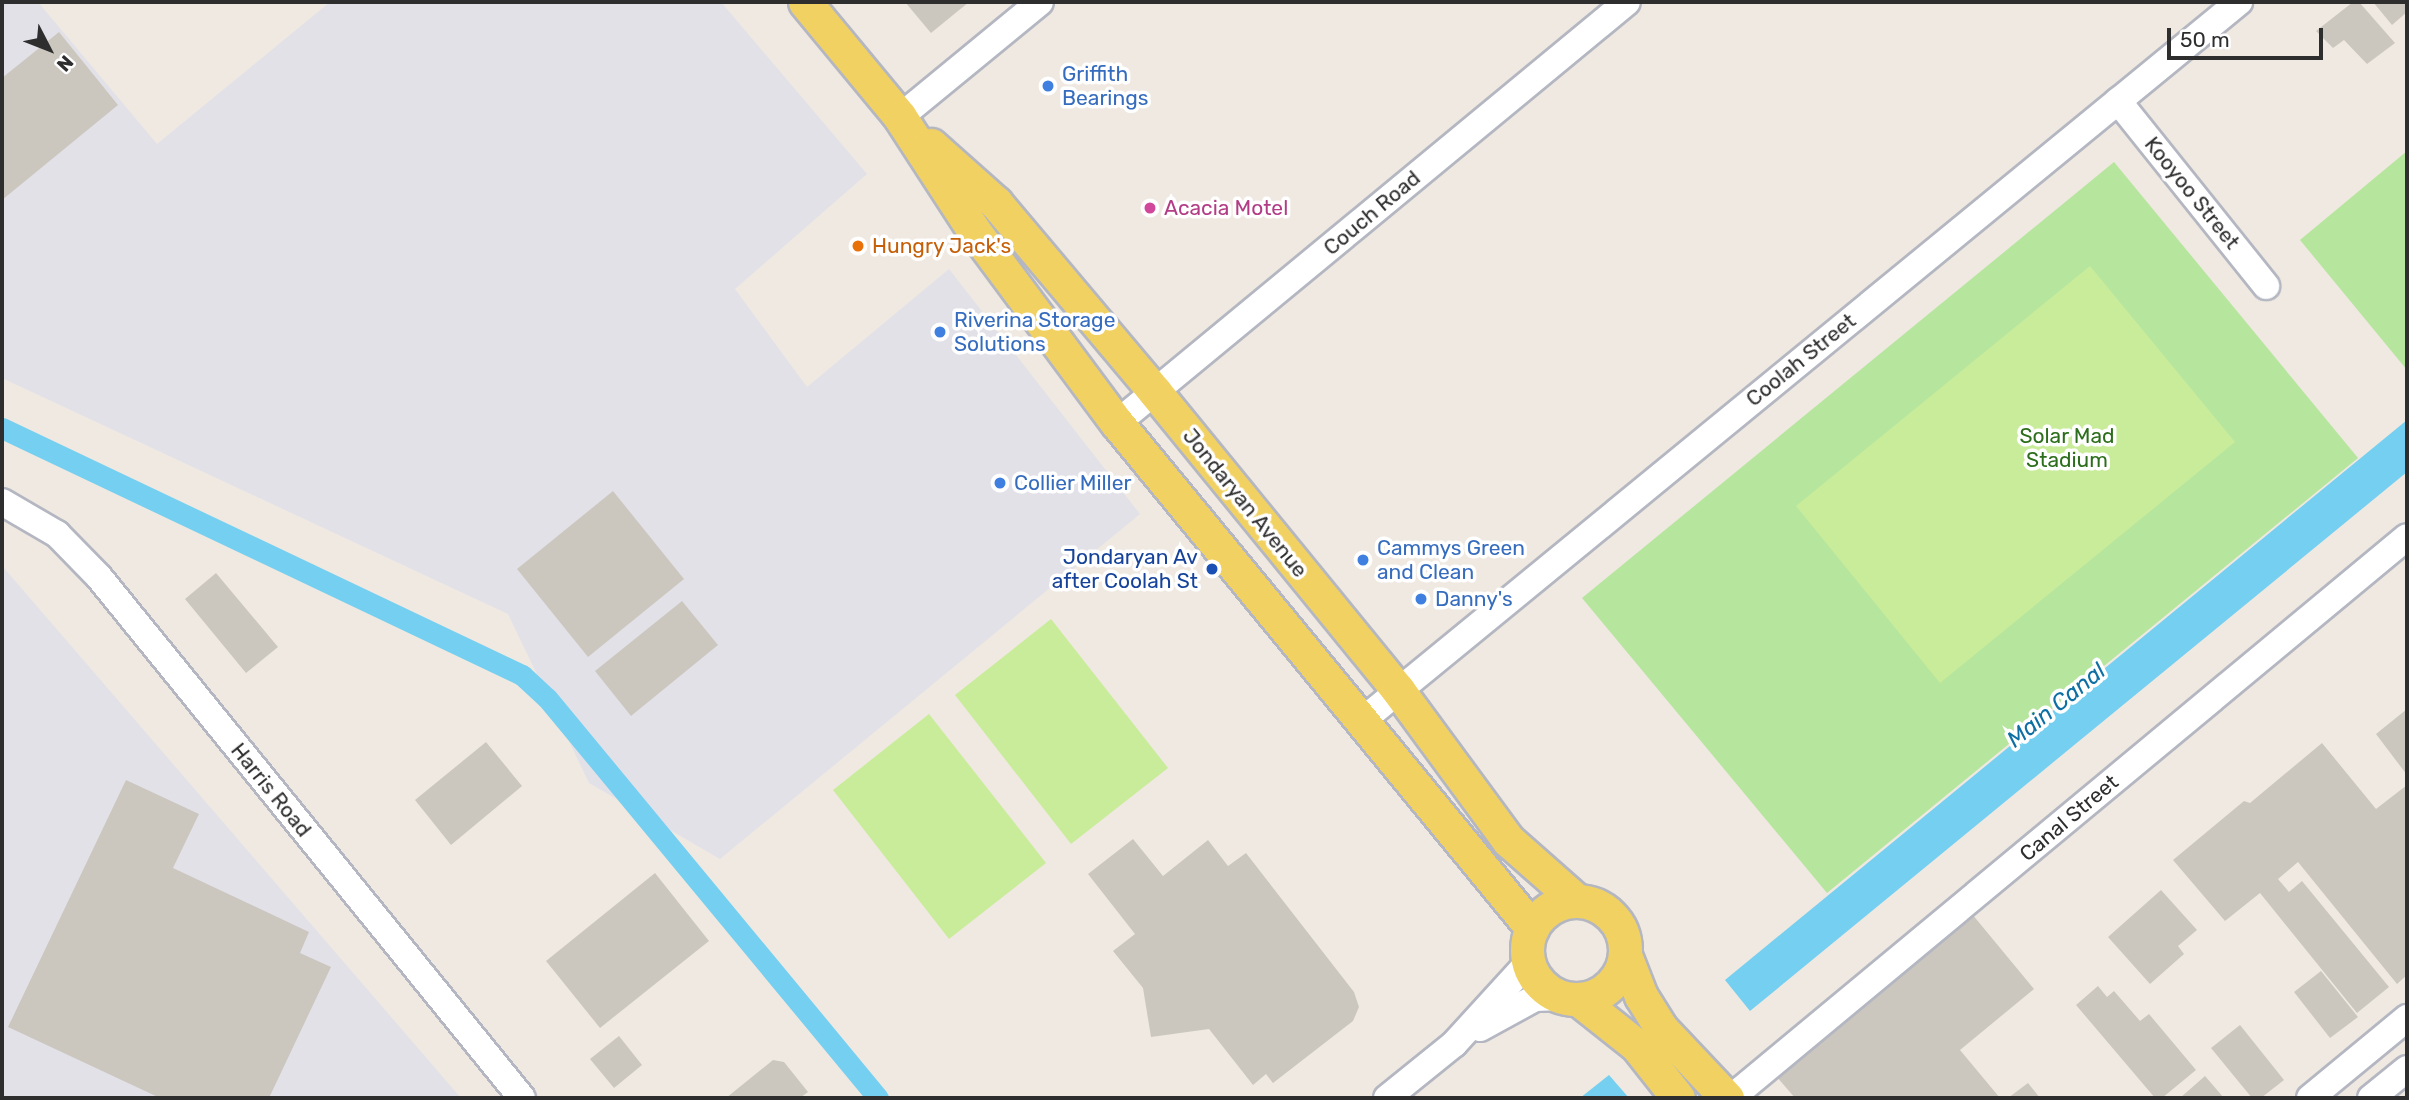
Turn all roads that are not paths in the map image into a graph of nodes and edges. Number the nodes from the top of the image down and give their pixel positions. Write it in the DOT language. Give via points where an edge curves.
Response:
graph roads {
  1 [pos="805,2"];
  2 [pos="1040,2"];
  3 [pos="1628,2"];
  4 [pos="2239,2"];
  5 [pos="2118,101"];
  6 [pos="900,117"];
  7 [pos="2266,286"];
  8 [pos="1155,392"];
  9 [pos="1117,423"];
  10 [pos="2,502"];
  11 [pos="2407,537"];
  12 [pos="1398,690"];
  13 [pos="1363,720"];
  14 [pos="1576,900"];
  15 [pos="1532,928"];
  16 [pos="1625,955"];
  17 [pos="1528,963"];
  18 [pos="1570,998"];
  19 [pos="2407,1018"];
  20 [pos="1649,1037"];
  21 [pos="1454,1044"];
  22 [pos="2407,1069"];
  23 [pos="1675,1093"];
  24 [pos="2323,1094"];
  25 [pos="522,1098"];
  26 [pos="1387,1098"];
  27 [pos="1729,1098"];
  28 [pos="2371,1098"];
  1 -- 6 [label="main road, Jondaryan Avenue"];
  2 -- 6 [label="street"];
  3 -- 8 [label="street, Couch Road"];
  4 -- 5 [label="street, Coolah Street"];
  5 -- 7 [label="street, Kooyoo Street"];
  5 -- 12 [label="street, Coolah Street"];
  6 -- 8 [label="main road, Jondaryan Avenue" via="996,203"];
  6 -- 9 [label="main road, Jondaryan Avenue" via="972,228"];
  8 -- 9 [label="street, Couch Road"];
  8 -- 12 [label="main road, Jondaryan Avenue"];
  9 -- 13 [label="main road, Jondaryan Avenue"];
  10 -- 25 [label="street, Harris Road" via="57,534 99,577"];
  11 -- 27 [label="street, Canal Street"];
  12 -- 13 [label="street, Coolah Street"];
  12 -- 14 [label="main road, Jondaryan Avenue" via="1508,840"];
  13 -- 15 [label="main road, Jondaryan Avenue"];
  14 -- 15 [label="main road" via="1550,908"];
  14 -- 16 [label="main road" via="1592,903 1612,917 1624,939"];
  15 -- 17 [label="main road"];
  16 -- 18 [label="main road" via="1614,981 1604,990"];
  16 -- 20 [label="main road"];
  17 -- 18 [label="main road" via="1535,978"];
  17 -- 21 [label="street"];
  18 -- 20 [label="main road"];
  18 -- 21 [label="street" via="1535,998"];
  19 -- 24 [label="street"];
  20 -- 23 [label="main road"];
  20 -- 27 [label="main road" via="1697,1066"];
  21 -- 26 [label="street"];
  22 -- 28 [label="street"];
}
